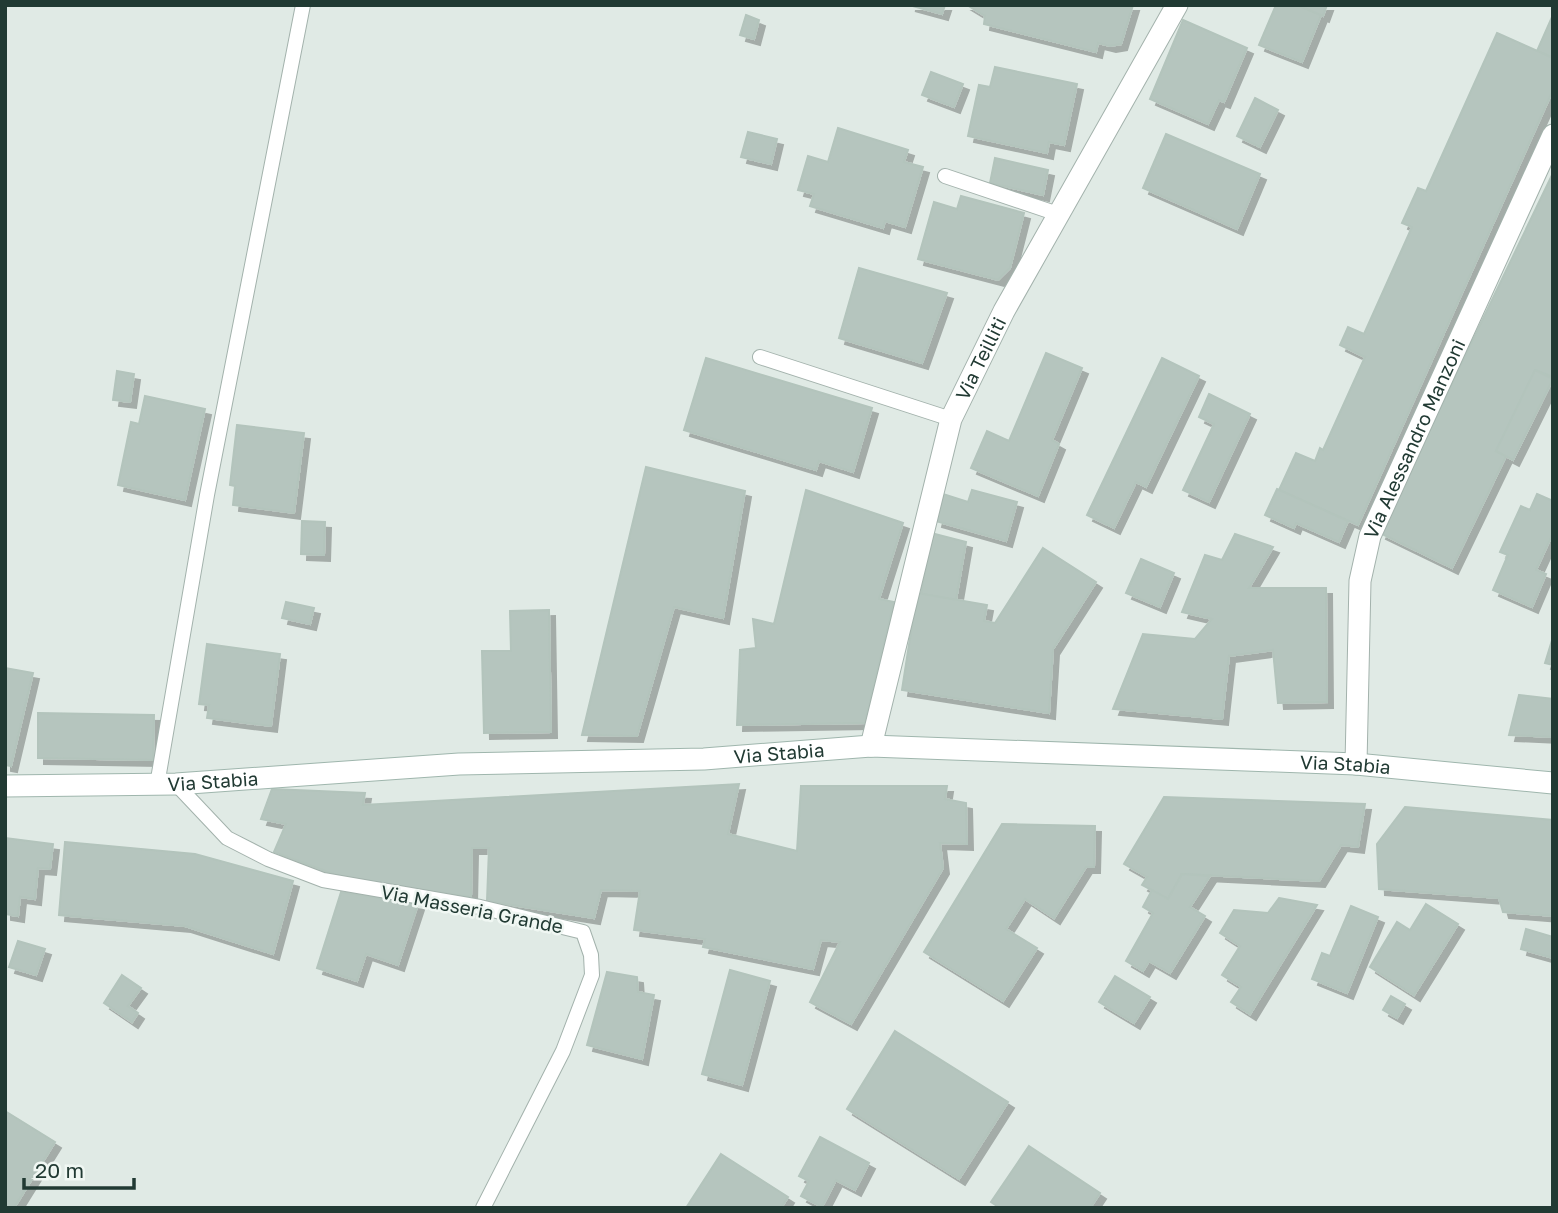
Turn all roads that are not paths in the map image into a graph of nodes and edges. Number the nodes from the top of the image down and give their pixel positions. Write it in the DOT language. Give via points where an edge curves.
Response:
graph roads {
  1 [pos="303,5"];
  2 [pos="1177,5"];
  3 [pos="1553,135"];
  4 [pos="945,176"];
  5 [pos="1058,214"];
  6 [pos="760,357"];
  7 [pos="951,419"];
  8 [pos="871,746"];
  9 [pos="1356,764"];
  10 [pos="1553,783"];
  11 [pos="166,785"];
  12 [pos="5,786"];
  13 [pos="483,1208"];
  1 -- 11 [label="lane" via="207,495"];
  2 -- 5 [label="main road, Via Teilliti"];
  3 -- 9 [label="main road, Via Alessandro Manzoni" via="1370,536 1360,581"];
  4 -- 5 [label="lane"];
  5 -- 7 [label="main road, Via Teilliti"];
  6 -- 7 [label="lane"];
  7 -- 8 [label="main road, Via Teilliti"];
  8 -- 9 [label="main road, Via Stabia"];
  8 -- 11 [label="main road, Via Stabia" via="704,759 459,764"];
  9 -- 10 [label="main road, Via Stabia"];
  11 -- 12 [label="main road, Via Stabia"];
  11 -- 13 [label="lane, Via Masseria Grande" via="227,838 323,880 492,909 583,932 592,975 563,1051"];
}
